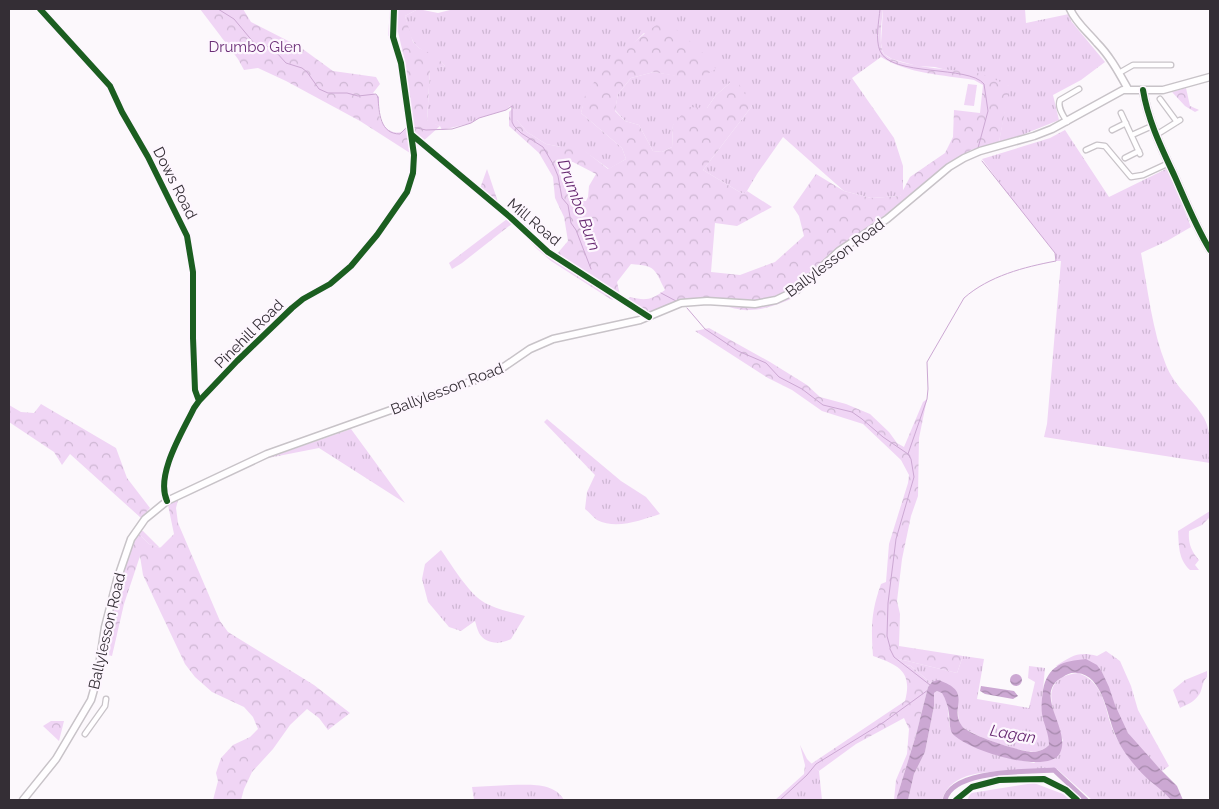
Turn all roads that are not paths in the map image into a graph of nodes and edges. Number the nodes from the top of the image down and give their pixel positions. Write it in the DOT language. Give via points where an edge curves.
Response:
graph roads {
  1 [pos="40,9"];
  2 [pos="394,9"];
  3 [pos="1070,9"];
  4 [pos="1172,65"];
  5 [pos="1119,73"];
  6 [pos="1210,76"];
  7 [pos="1078,89"];
  8 [pos="1128,89"];
  9 [pos="1143,90"];
  10 [pos="1160,99"];
  11 [pos="1121,113"];
  12 [pos="1067,122"];
  13 [pos="1126,122"];
  14 [pos="1152,126"];
  15 [pos="1112,130"];
  16 [pos="411,132"];
  17 [pos="1132,135"];
  18 [pos="1156,135"];
  19 [pos="1086,150"];
  20 [pos="1125,158"];
  21 [pos="1169,163"];
  22 [pos="1210,250"];
  23 [pos="649,317"];
  24 [pos="199,401"];
  25 [pos="167,501"];
  26 [pos="106,699"];
  27 [pos="85,734"];
  28 [pos="23,800"];
  1 -- 24 [label="street, Dows Road" via="110,86 187,236 194,272 193,347 195,390"];
  2 -- 16 [label="street, Pinehill Road" via="393,37 401,63"];
  3 -- 5 [label="main road"];
  4 -- 5 [label="street" via="1133,65"];
  5 -- 8 [label="main road"];
  6 -- 9 [label="main road" via="1163,90"];
  7 -- 12 [label="street" via="1058,103"];
  8 -- 9 [label="main road"];
  8 -- 12 [label="main road, Ballylesson Road" via="1109,96"];
  9 -- 14 [label="main road"];
  10 -- 18 [label="street" via="1179,121"];
  11 -- 13 [label="street"];
  12 -- 23 [label="main road, Ballylesson Road" via="1034,136 980,151 949,167 786,296 755,304 692,301 671,306"];
  13 -- 15 [label="street"];
  13 -- 17 [label="street"];
  14 -- 17 [label="street"];
  14 -- 18 [label="main road"];
  16 -- 23 [label="street, Mill Road" via="548,252"];
  16 -- 24 [label="street, Pinehill Road" via="414,163 407,192 362,255 339,277 292,308"];
  17 -- 20 [label="street" via="1140,152"];
  18 -- 21 [label="main road"];
  19 -- 21 [label="street" via="1097,145 1105,146 1135,178"];
  21 -- 22 [label="main road"];
  23 -- 25 [label="main road, Ballylesson Road" via="553,339 530,349 495,373 267,454"];
  24 -- 25 [label="street, Pinehill Road" via="168,466 164,487"];
  25 -- 28 [label="main road, Ballylesson Road" via="145,519 131,539 105,628 91,700 56,759"];
  26 -- 27 [label="street" via="105,706"];
}
